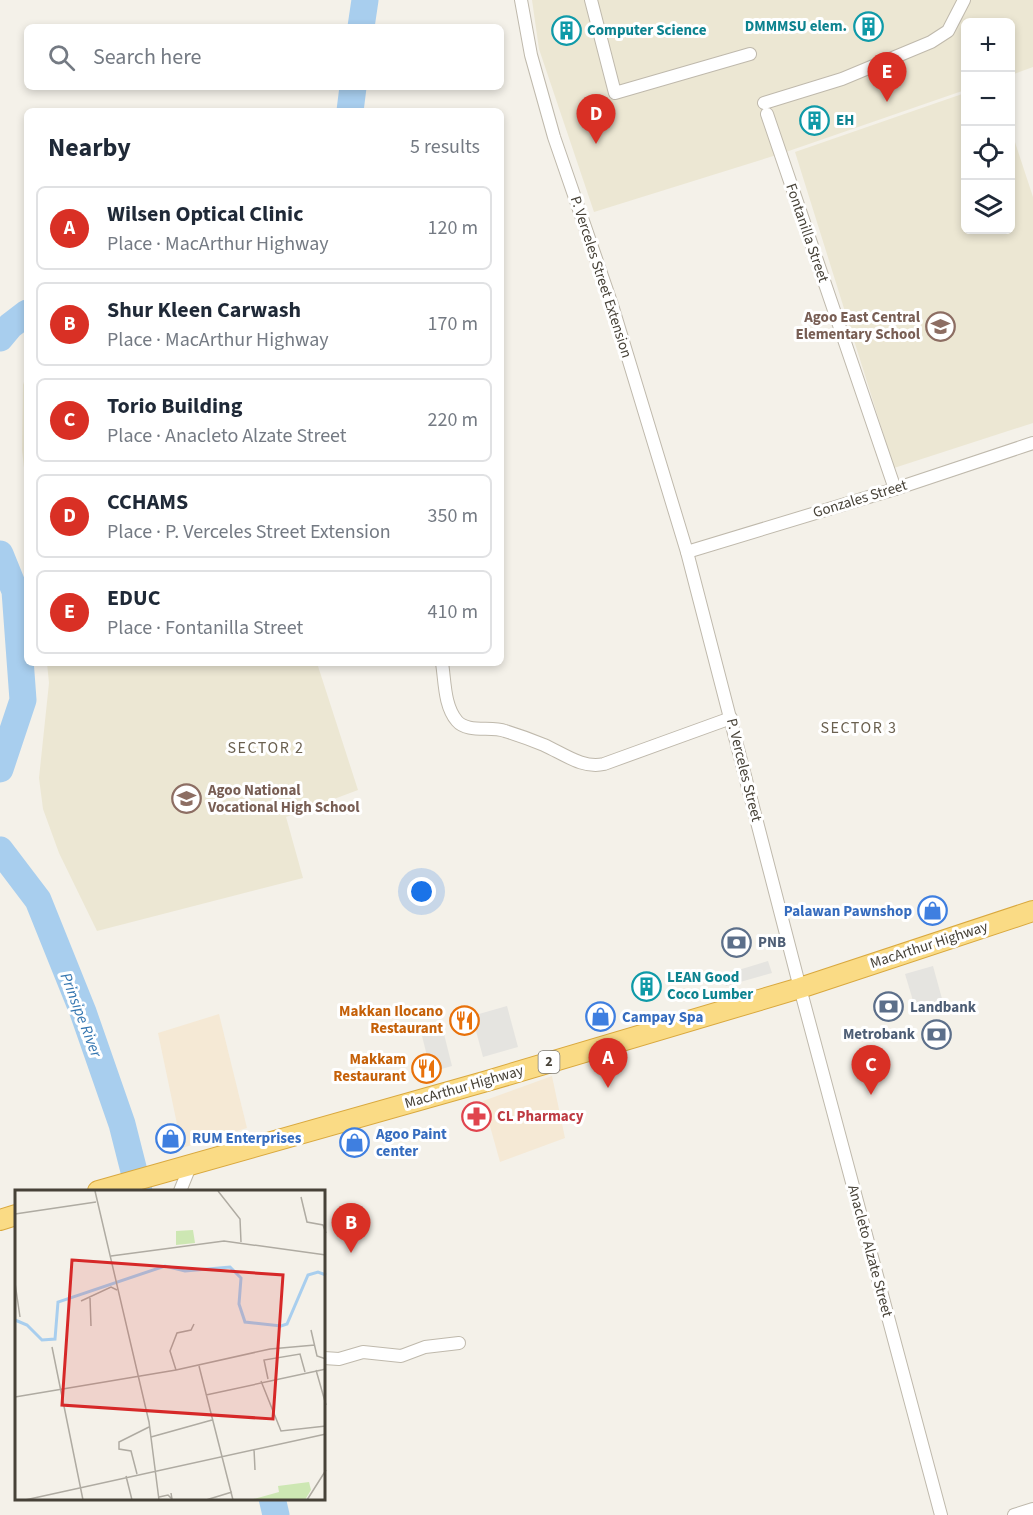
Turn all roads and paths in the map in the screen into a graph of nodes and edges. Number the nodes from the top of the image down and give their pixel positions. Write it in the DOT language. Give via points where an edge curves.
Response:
graph roads {
  1 [pos="521,0"];
  2 [pos="591,0"];
  3 [pos="964,0"];
  4 [pos="750,54"];
  5 [pos="1033,443"];
  6 [pos="895,489"];
  7 [pos="687,552"];
  8 [pos="442,666"];
  9 [pos="731,718"];
  10 [pos="1033,911"];
  11 [pos="800,988"];
  12 [pos="191,1164"];
  13 [pos="101,1190"];
  14 [pos="180,1190"];
  15 [pos="0,1207"];
  16 [pos="15,1209"];
  17 [pos="15,1215"];
  18 [pos="0,1220"];
  19 [pos="459,1343"];
  20 [pos="326,1358"];
  21 [pos="1033,1509"];
  22 [pos="941,1515"];
  23 [pos="1014,1515"];
  1 -- 7 [label="street, P. Verceles Street Extension" via="531,55 555,137 612,305"];
  2 -- 4 [label="street" via="615,93"];
  3 -- 6 [label="street, Fontanilla Street" via="948,31 931,42 766,109"];
  5 -- 6 [label="street, Gonzales Street"];
  6 -- 7 [label="street, Gonzales Street"];
  7 -- 9 [label="street, P. Verceles Street"];
  8 -- 9 [label="street" via="448,704 464,727 502,730 583,764 604,764"];
  9 -- 11 [label="street, P. Verceles Street"];
  10 -- 11 [label="highway, MacArthur Highway / 2"];
  11 -- 12 [label="highway, MacArthur Highway / 2"];
  11 -- 22 [label="street, Anacleto Alzate Street"];
  12 -- 13 [label="highway, MacArthur Highway / 2"];
  12 -- 14 [label="street"];
  15 -- 16 [label="highway"];
  17 -- 18 [label="highway"];
  19 -- 20 [label="street" via="425,1347 401,1356 363,1352"];
  21 -- 23 [label="street"];
}
